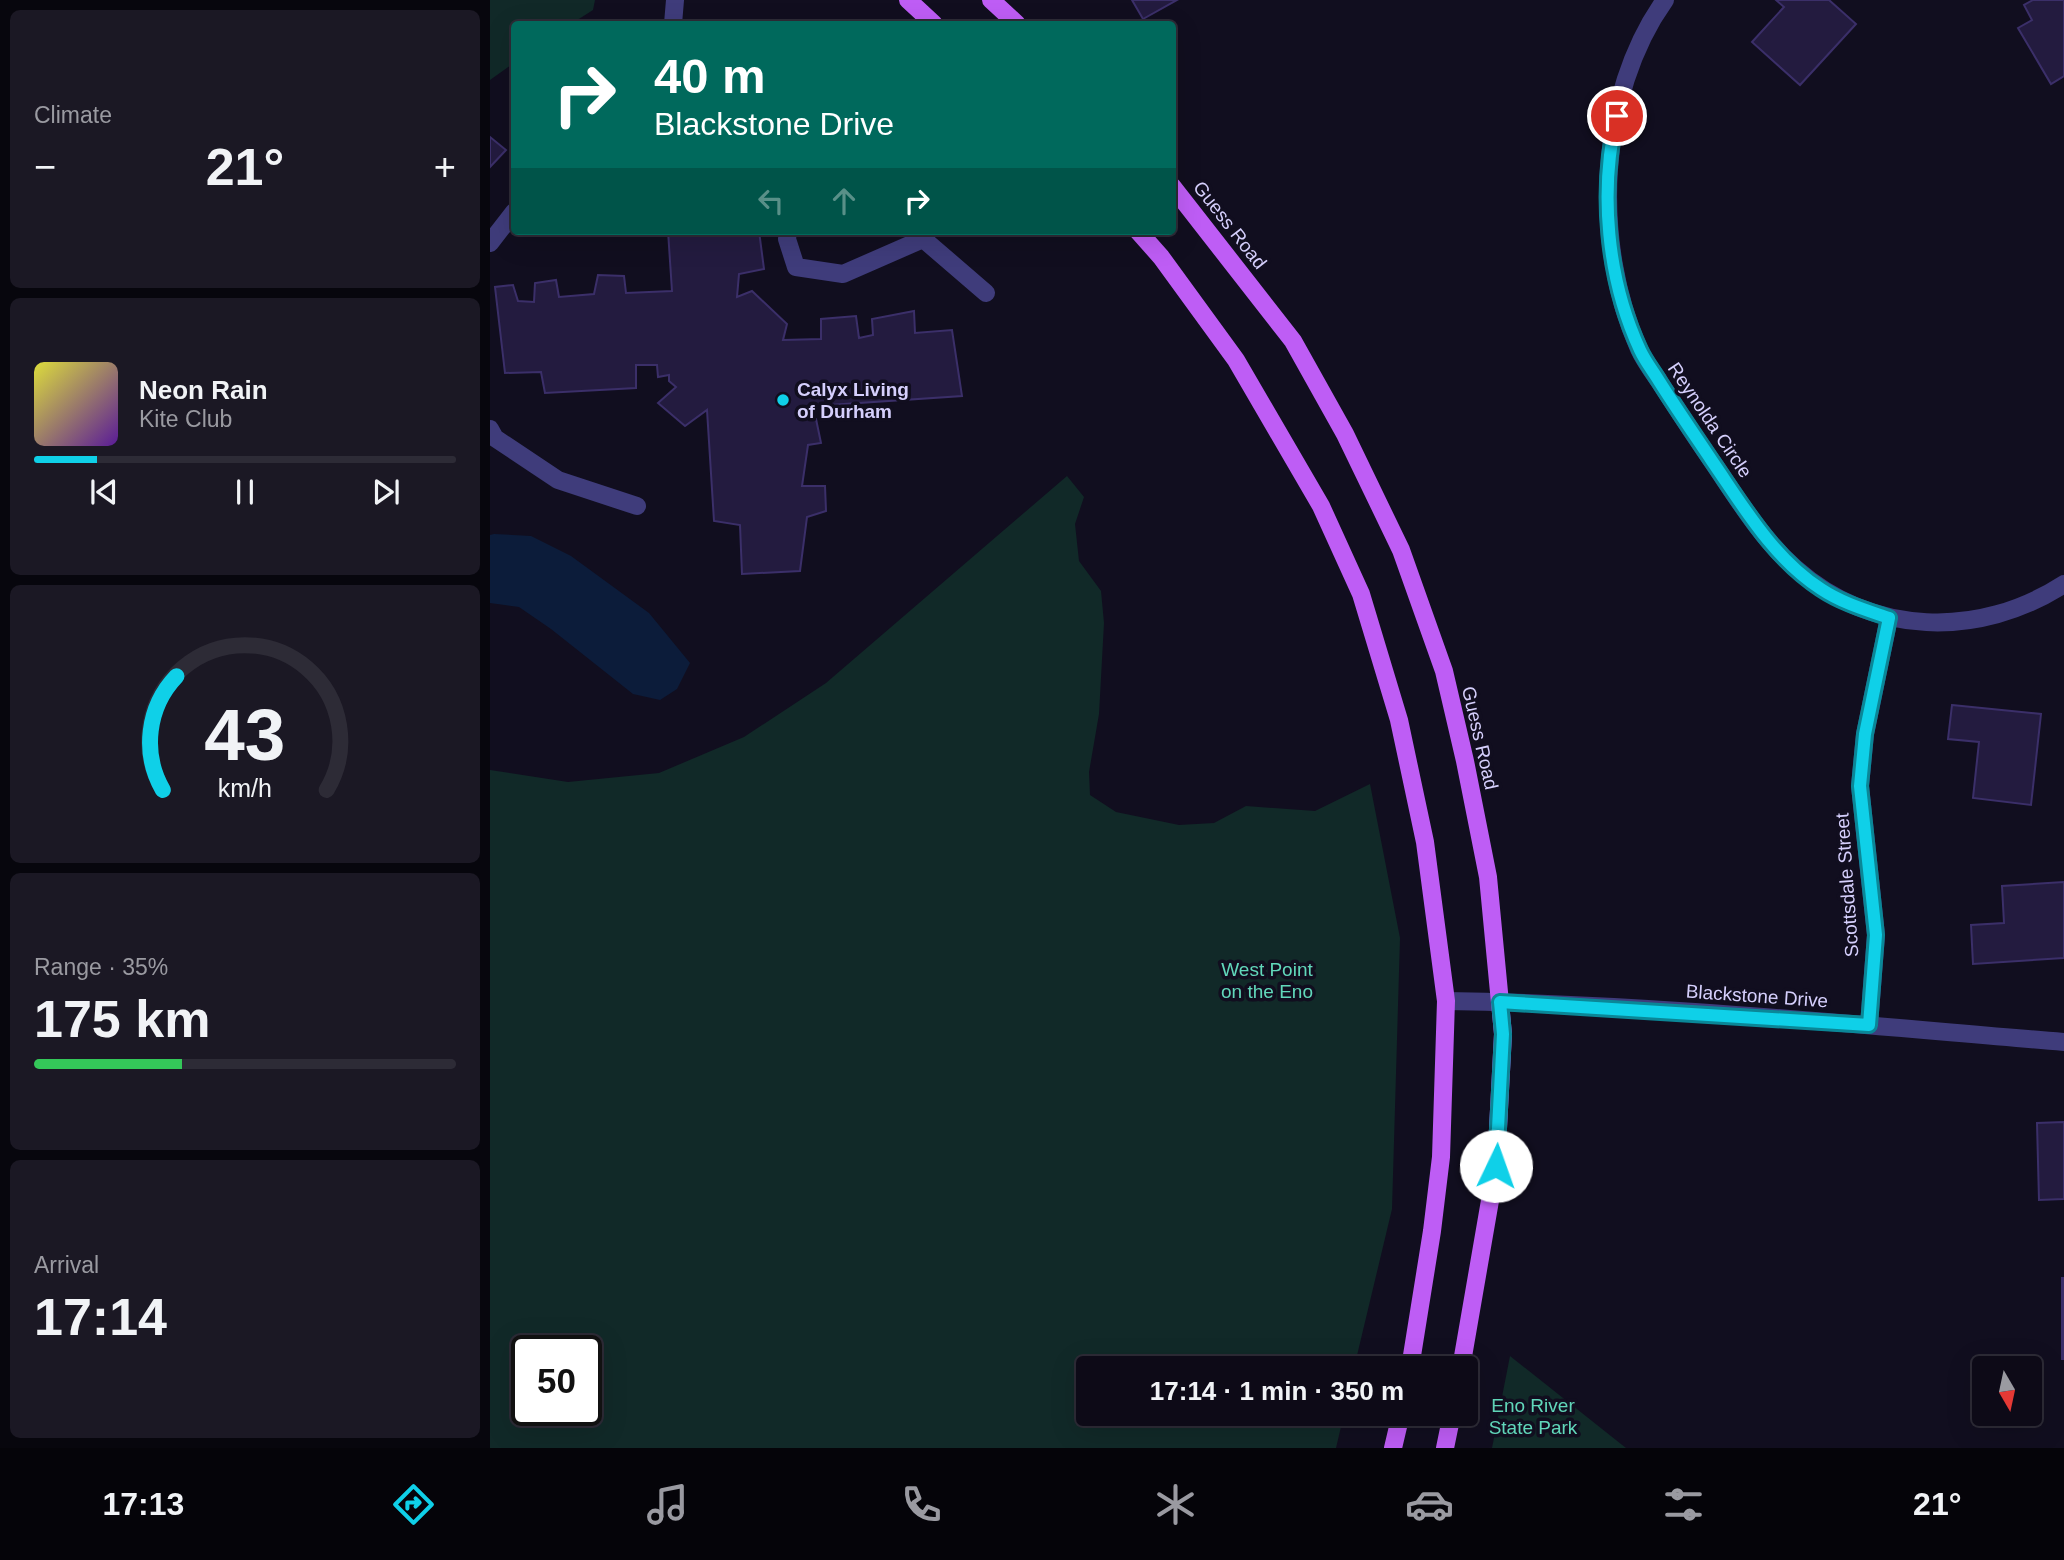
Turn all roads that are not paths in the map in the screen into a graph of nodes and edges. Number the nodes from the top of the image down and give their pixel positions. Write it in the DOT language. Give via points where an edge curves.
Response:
graph roads {
  1 [pos="676,0"];
  2 [pos="908,0"];
  3 [pos="992,0"];
  4 [pos="1665,0"];
  5 [pos="673,21"];
  6 [pos="931,21"];
  7 [pos="1014,21"];
  8 [pos="1176,191"];
  9 [pos="511,216"];
  10 [pos="788,235"];
  11 [pos="919,235"];
  12 [pos="1142,235"];
  13 [pos="490,243"];
  14 [pos="986,293"];
  15 [pos="490,429"];
  16 [pos="637,506"];
  17 [pos="2064,584"];
  18 [pos="1889,618"];
  19 [pos="1446,1001"];
  20 [pos="1500,1002"];
  21 [pos="1869,1025"];
  22 [pos="2064,1042"];
  23 [pos="1412,1356"];
  24 [pos="1463,1356"];
  25 [pos="1398,1426"];
  26 [pos="1450,1426"];
  27 [pos="1393,1448"];
  28 [pos="1445,1448"];
  1 -- 5 [label="street"];
  2 -- 6 [label="main road"];
  3 -- 7 [label="main road"];
  4 -- 18 [label="street, Reynolda Circle" via="1622,92 1611,139 1608,181 1617,280 1640,351 1768,540 1820,589"];
  8 -- 20 [label="main road, Guess Road" via="1293,341 1401,550 1444,671 1465,761 1488,877"];
  9 -- 13 [label="street"];
  10 -- 11 [label="street" via="796,267 843,274"];
  11 -- 14 [label="street"];
  12 -- 19 [label="main road" via="1236,359 1321,506 1361,594 1399,720 1425,842"];
  15 -- 16 [label="street" via="495,438 558,480"];
  17 -- 18 [label="street, Reynolda Circle" via="2043,598 1973,621"];
  18 -- 21 [label="street, Scottsdale Street" via="1865,734 1860,786 1876,935"];
  19 -- 20 [label="street, Blackstone Drive"];
  19 -- 23 [label="main road" via="1441,1157"];
  20 -- 21 [label="street, Blackstone Drive"];
  20 -- 24 [label="main road, Guess Road" via="1503,1034 1496,1166"];
  21 -- 22 [label="street, Blackstone Drive"];
  25 -- 27 [label="main road"];
  26 -- 28 [label="main road"];
}
